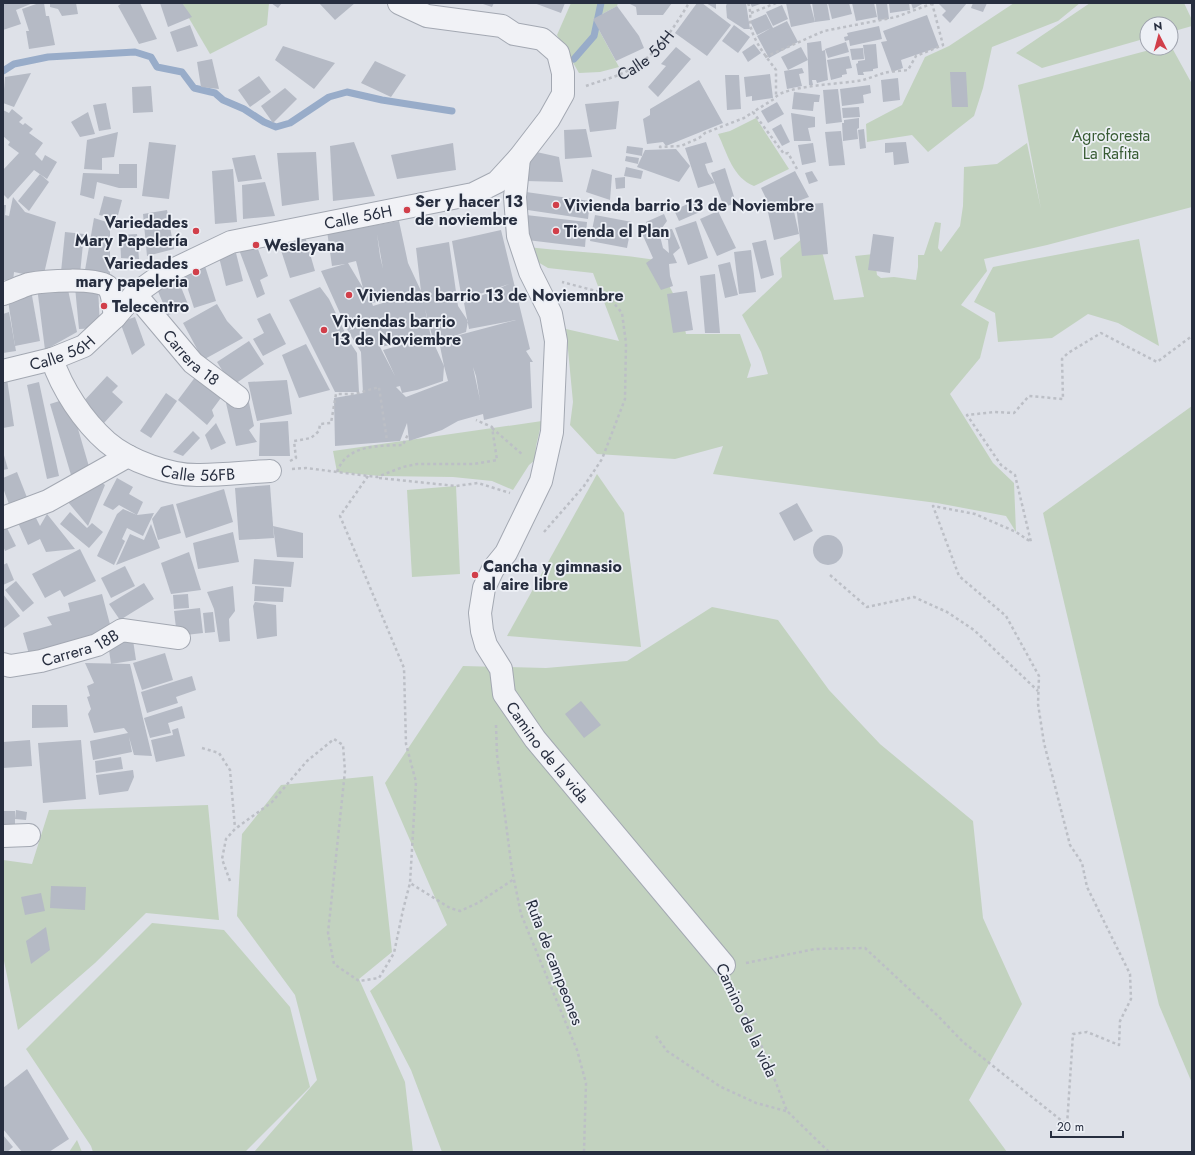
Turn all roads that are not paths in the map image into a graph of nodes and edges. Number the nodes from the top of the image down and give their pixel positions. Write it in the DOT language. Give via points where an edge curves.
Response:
graph roads {
  1 [pos="399,3"];
  2 [pos="520,158"];
  3 [pos="3,294"];
  4 [pos="135,294"];
  5 [pos="115,317"];
  6 [pos="52,359"];
  7 [pos="3,371"];
  8 [pos="238,397"];
  9 [pos="128,456"];
  10 [pos="270,471"];
  11 [pos="3,518"];
  12 [pos="179,638"];
  13 [pos="3,664"];
  14 [pos="29,835"];
  15 [pos="3,836"];
  16 [pos="724,965"];
  1 -- 2 [label="street, Calle 56H" via="427,16 502,26 514,34 542,39 558,53 563,73 563,94 549,119"];
  2 -- 4 [label="street, Calle 56H" via="497,182 473,194 231,242 160,276"];
  2 -- 16 [label="street, Camino de la vida" via="515,197 518,236 530,272 551,314 556,342 552,432 544,474 506,553 493,569 483,594 480,613 482,631 486,645 501,669 504,694 535,739"];
  3 -- 5 [label="street" via="29,284 51,281 98,282 107,286 111,292"];
  4 -- 5 [label="street, Calle 56H"];
  4 -- 8 [label="street, Carrera 18" via="193,363"];
  5 -- 6 [label="street, Calle 56H" via="84,346"];
  6 -- 7 [label="street, Calle 56H"];
  6 -- 9 [label="street, Calle 56FB" via="57,374 88,422 107,442"];
  9 -- 10 [label="street, Calle 56FB" via="164,470 199,476"];
  9 -- 11 [label="street" via="48,501"];
  12 -- 13 [label="street, Carrera 18B" via="122,630 97,645 41,661 10,666"];
  14 -- 15 [label="street"];
}
